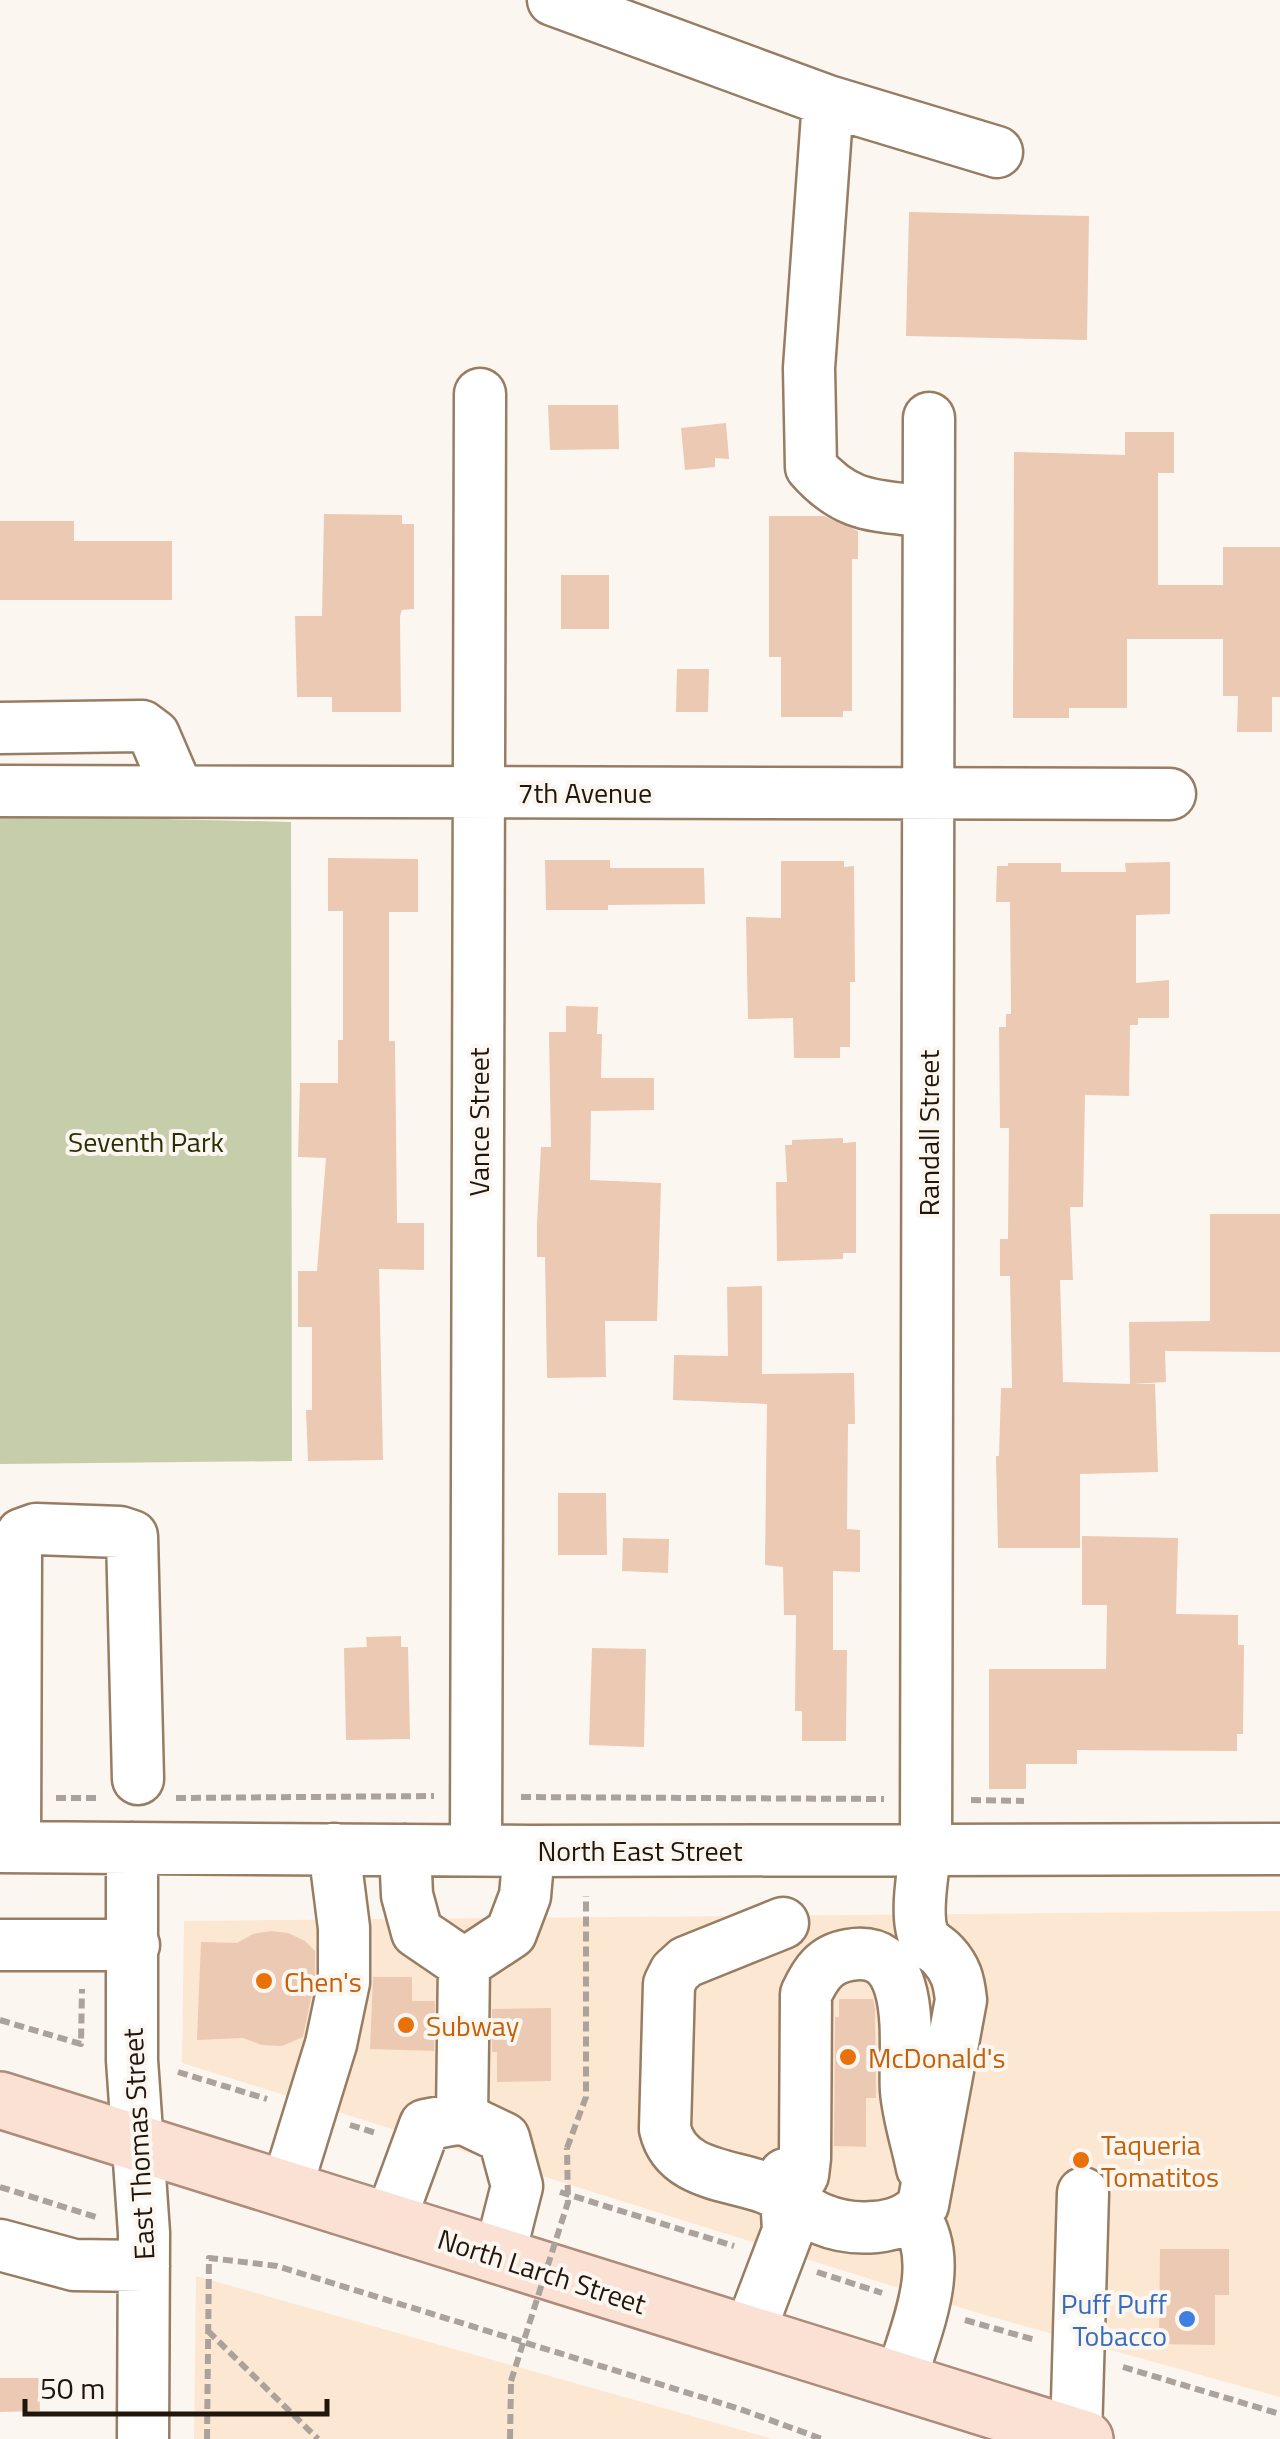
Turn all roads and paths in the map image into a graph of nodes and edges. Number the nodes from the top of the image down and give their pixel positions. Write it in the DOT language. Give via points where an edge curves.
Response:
graph roads {
  1 [pos="553,0"];
  2 [pos="828,101"];
  3 [pos="997,152"];
  4 [pos="480,394"];
  5 [pos="929,418"];
  6 [pos="928,512"];
  7 [pos="0,728"];
  8 [pos="0,792"];
  9 [pos="178,792"];
  10 [pos="478,792"];
  11 [pos="928,792"];
  12 [pos="1170,794"];
  13 [pos="8,1692"];
  14 [pos="139,1792"];
  15 [pos="476,1796"];
  16 [pos="926,1800"];
  17 [pos="1044,1801"];
  18 [pos="10,1831"];
  19 [pos="132,1848"];
  20 [pos="334,1849"];
  21 [pos="926,1849"];
  22 [pos="1280,1849"];
  23 [pos="406,1850"];
  24 [pos="476,1850"];
  25 [pos="529,1850"];
  26 [pos="785,1850"];
  27 [pos="586,1896"];
  28 [pos="922,1928"];
  29 [pos="783,1932"];
  30 [pos="0,1945"];
  31 [pos="134,1945"];
  32 [pos="464,1964"];
  33 [pos="0,2100"];
  34 [pos="462,2118"];
  35 [pos="137,2143"];
  36 [pos="0,2186"];
  37 [pos="286,2190"];
  38 [pos="1082,2193"];
  39 [pos="920,2201"];
  40 [pos="786,2202"];
  41 [pos="96,2217"];
  42 [pos="390,2223"];
  43 [pos="0,2245"];
  44 [pos="498,2257"];
  45 [pos="144,2266"];
  46 [pos="208,2331"];
  47 [pos="748,2336"];
  48 [pos="900,2382"];
  49 [pos="972,2422"];
  50 [pos="510,2436"];
  51 [pos="1080,2438"];
  52 [pos="143,2439"];
  53 [pos="207,2439"];
  54 [pos="318,2439"];
  55 [pos="822,2439"];
  1 -- 2 [label="street"];
  2 -- 3 [label="street"];
  2 -- 6 [label="street" via="809,368 811,467 831,490 861,503"];
  4 -- 10 [label="street, Vance Street"];
  5 -- 6 [label="street, Randall Street"];
  6 -- 11 [label="street, Randall Street"];
  7 -- 9 [label="street" via="142,726 154,735"];
  8 -- 9 [label="street, 7th Avenue"];
  9 -- 10 [label="street, 7th Avenue"];
  10 -- 11 [label="street, 7th Avenue"];
  10 -- 15 [label="street, Vance Street"];
  11 -- 12 [label="street, 7th Avenue"];
  11 -- 16 [label="street, Randall Street"];
  13 -- 14 [label="street" via="22,1534 36,1529 132,1536"];
  13 -- 18 [label="street"];
  14 -- 15 [label="path"];
  14 -- 18 [label="path"];
  15 -- 16 [label="path"];
  15 -- 24 [label="street, Vance Street"];
  16 -- 17 [label="path"];
  16 -- 21 [label="street, Randall Street"];
  18 -- 19 [label="street, North East Street"];
  19 -- 20 [label="street, North East Street"];
  19 -- 31 [label="street, East Thomas Street"];
  20 -- 23 [label="street, North East Street"];
  20 -- 37 [label="street" via="344,1982"];
  21 -- 22 [label="street, North East Street"];
  21 -- 26 [label="street, North East Street"];
  21 -- 28 [label="street, Randall Street"];
  23 -- 24 [label="street, North East Street"];
  23 -- 32 [label="street" via="407,1896 417,1932"];
  24 -- 25 [label="street, North East Street"];
  25 -- 26 [label="street, North East Street"];
  25 -- 32 [label="street" via="525,1896 511,1933"];
  26 -- 29 [label="street"];
  27 -- 50 [label="path, bridge" via="586,2097 567,2148 568,2202 510,2380"];
  28 -- 29 [label="street"];
  28 -- 39 [label="street" via="958,1976 961,2000"];
  29 -- 40 [label="street"];
  29 -- 40 [label="street" via="686,1962 675,1972 669,1984 665,2130 679,2158 772,2190"];
  30 -- 31 [label="street"];
  31 -- 35 [label="street, East Thomas Street"];
  32 -- 34 [label="street"];
  33 -- 35 [label="main road, North Larch Street"];
  34 -- 42 [label="street" via="425,2126"];
  34 -- 44 [label="street" via="504,2138 517,2186"];
  35 -- 37 [label="main road, North Larch Street"];
  35 -- 45 [label="street, East Thomas Street"];
  36 -- 41 [label="path"];
  37 -- 42 [label="main road, North Larch Street"];
  38 -- 51 [label="street"];
  39 -- 40 [label="street" via="887,2225 823,2220"];
  39 -- 40 [label="street" via="906,2094 906,2004 896,1974 860,1953 835,1957 816,1973 806,1994 805,2158"];
  39 -- 48 [label="street" via="928,2278"];
  40 -- 47 [label="street" via="788,2230"];
  42 -- 44 [label="main road, North Larch Street"];
  43 -- 45 [label="street" via="74,2265"];
  44 -- 47 [label="main road, North Larch Street"];
  45 -- 52 [label="street, East Thomas Street"];
  46 -- 53 [label="path"];
  46 -- 54 [label="path"];
  46 -- 55 [label="path" via="209,2258 277,2266"];
  47 -- 48 [label="main road, North Larch Street"];
  48 -- 49 [label="main road, North Larch Street"];
  49 -- 51 [label="main road, North Larch Street"];
}
